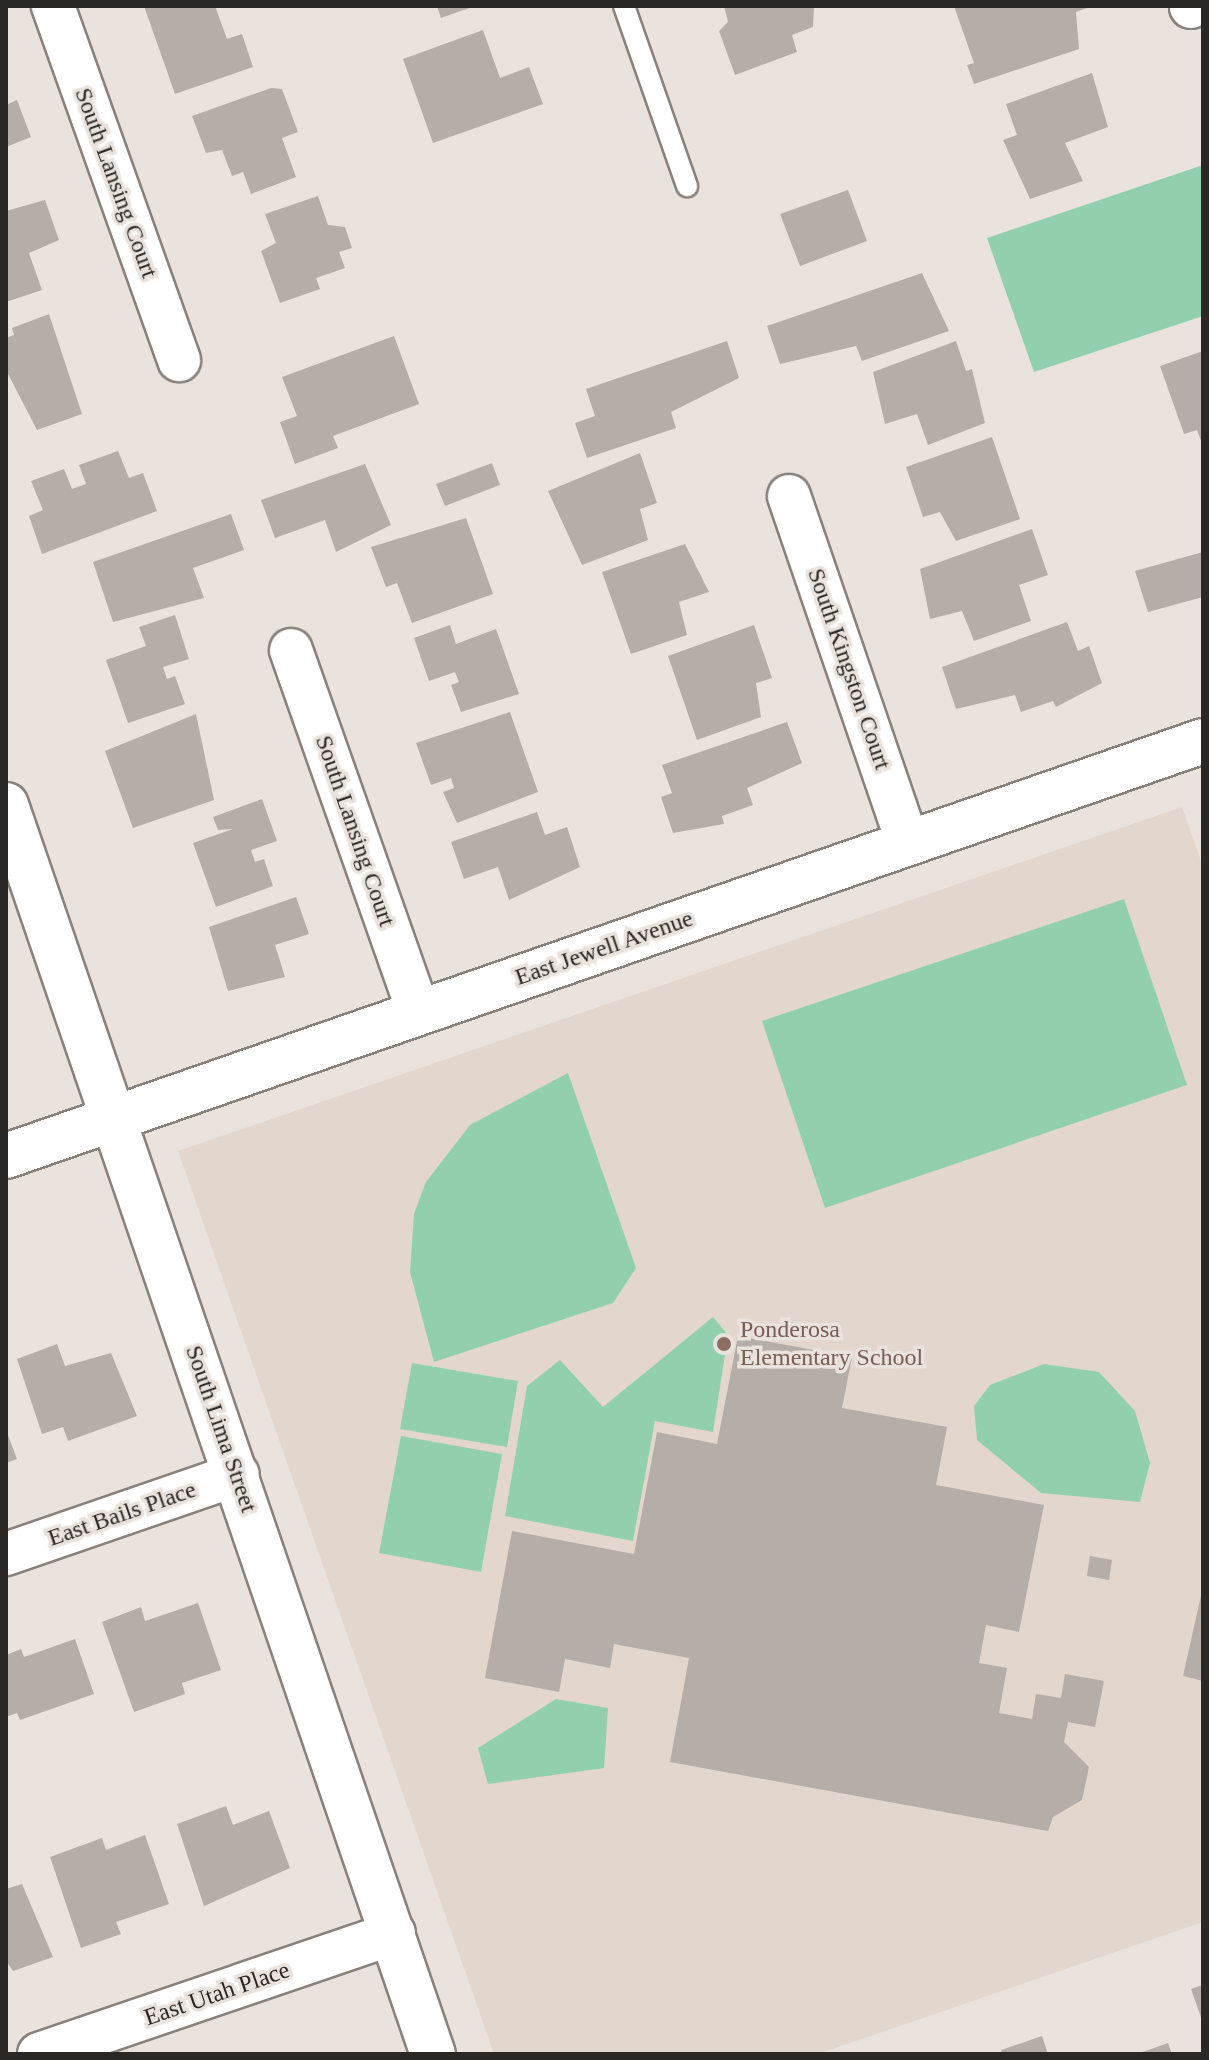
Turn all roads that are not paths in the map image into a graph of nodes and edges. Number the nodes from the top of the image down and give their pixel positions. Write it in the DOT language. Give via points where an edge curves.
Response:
graph roads {
  1 [pos="53,6"];
  2 [pos="624,6"];
  3 [pos="687,186"];
  4 [pos="179,360"];
  5 [pos="789,496"];
  6 [pos="291,650"];
  7 [pos="1203,741"];
  8 [pos="6,805"];
  9 [pos="908,843"];
  10 [pos="419,1013"];
  11 [pos="113,1119"];
  12 [pos="6,1156"];
  13 [pos="238,1474"];
  14 [pos="6,1554"];
  15 [pos="394,1933"];
  16 [pos="39,2054"];
  17 [pos="433,2054"];
  1 -- 4 [label="street, South Lansing Court"];
  2 -- 3 [label="lane"];
  5 -- 9 [label="street, South Kingston Court"];
  6 -- 10 [label="street, South Lansing Court"];
  7 -- 9 [label="street, East Jewell Avenue"];
  8 -- 11 [label="street, South Lima Street"];
  9 -- 10 [label="street, East Jewell Avenue"];
  10 -- 11 [label="street, East Jewell Avenue"];
  11 -- 12 [label="street, East Jewell Avenue"];
  11 -- 13 [label="street, South Lima Street"];
  13 -- 14 [label="street, East Bails Place"];
  13 -- 15 [label="street, South Lima Street"];
  15 -- 16 [label="street, East Utah Place"];
  15 -- 17 [label="street, South Lima Street"];
}
